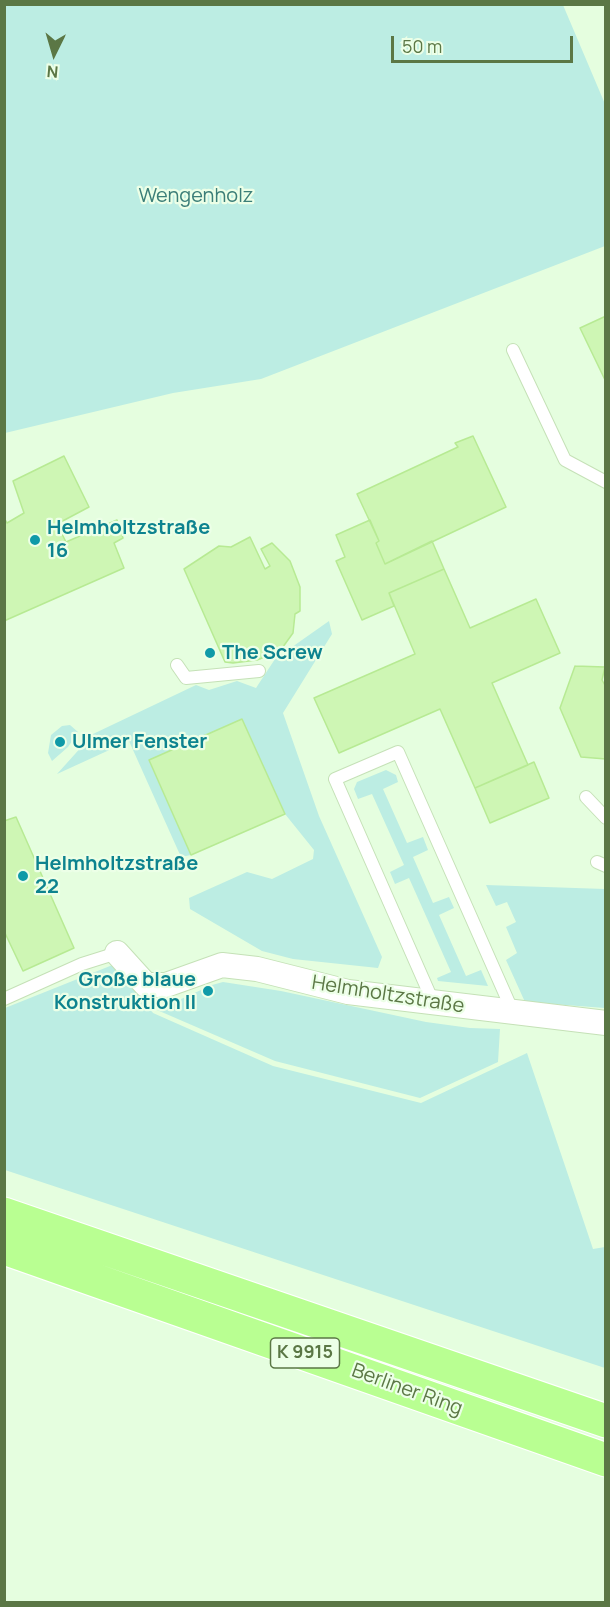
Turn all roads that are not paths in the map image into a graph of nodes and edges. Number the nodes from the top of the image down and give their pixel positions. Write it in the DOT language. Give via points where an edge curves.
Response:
graph roads {
  1 [pos="513,350"];
  2 [pos="606,482"];
  3 [pos="177,665"];
  4 [pos="259,671"];
  5 [pos="586,797"];
  6 [pos="606,818"];
  7 [pos="117,953"];
  8 [pos="4,999"];
  9 [pos="434,1004"];
  10 [pos="513,1013"];
  11 [pos="606,1023"];
  12 [pos="4,1214"];
  13 [pos="4,1248"];
  14 [pos="606,1421"];
  15 [pos="606,1460"];
  1 -- 2 [label="lane" via="565,460"];
  3 -- 4 [label="lane" via="186,678"];
  5 -- 6 [label="lane"];
  7 -- 8 [label="lane" via="82,964"];
  7 -- 9 [label="street, Helmholtzstraße" via="146,985 166,985 222,965 257,969 348,992"];
  9 -- 10 [label="street, Helmholtzstraße"];
  9 -- 10 [label="lane" via="335,779 398,752"];
  10 -- 11 [label="street, Helmholtzstraße"];
  12 -- 14 [label="highway, Berliner Ring / K 9915"];
  13 -- 15 [label="highway, Berliner Ring / K 9915"];
}
